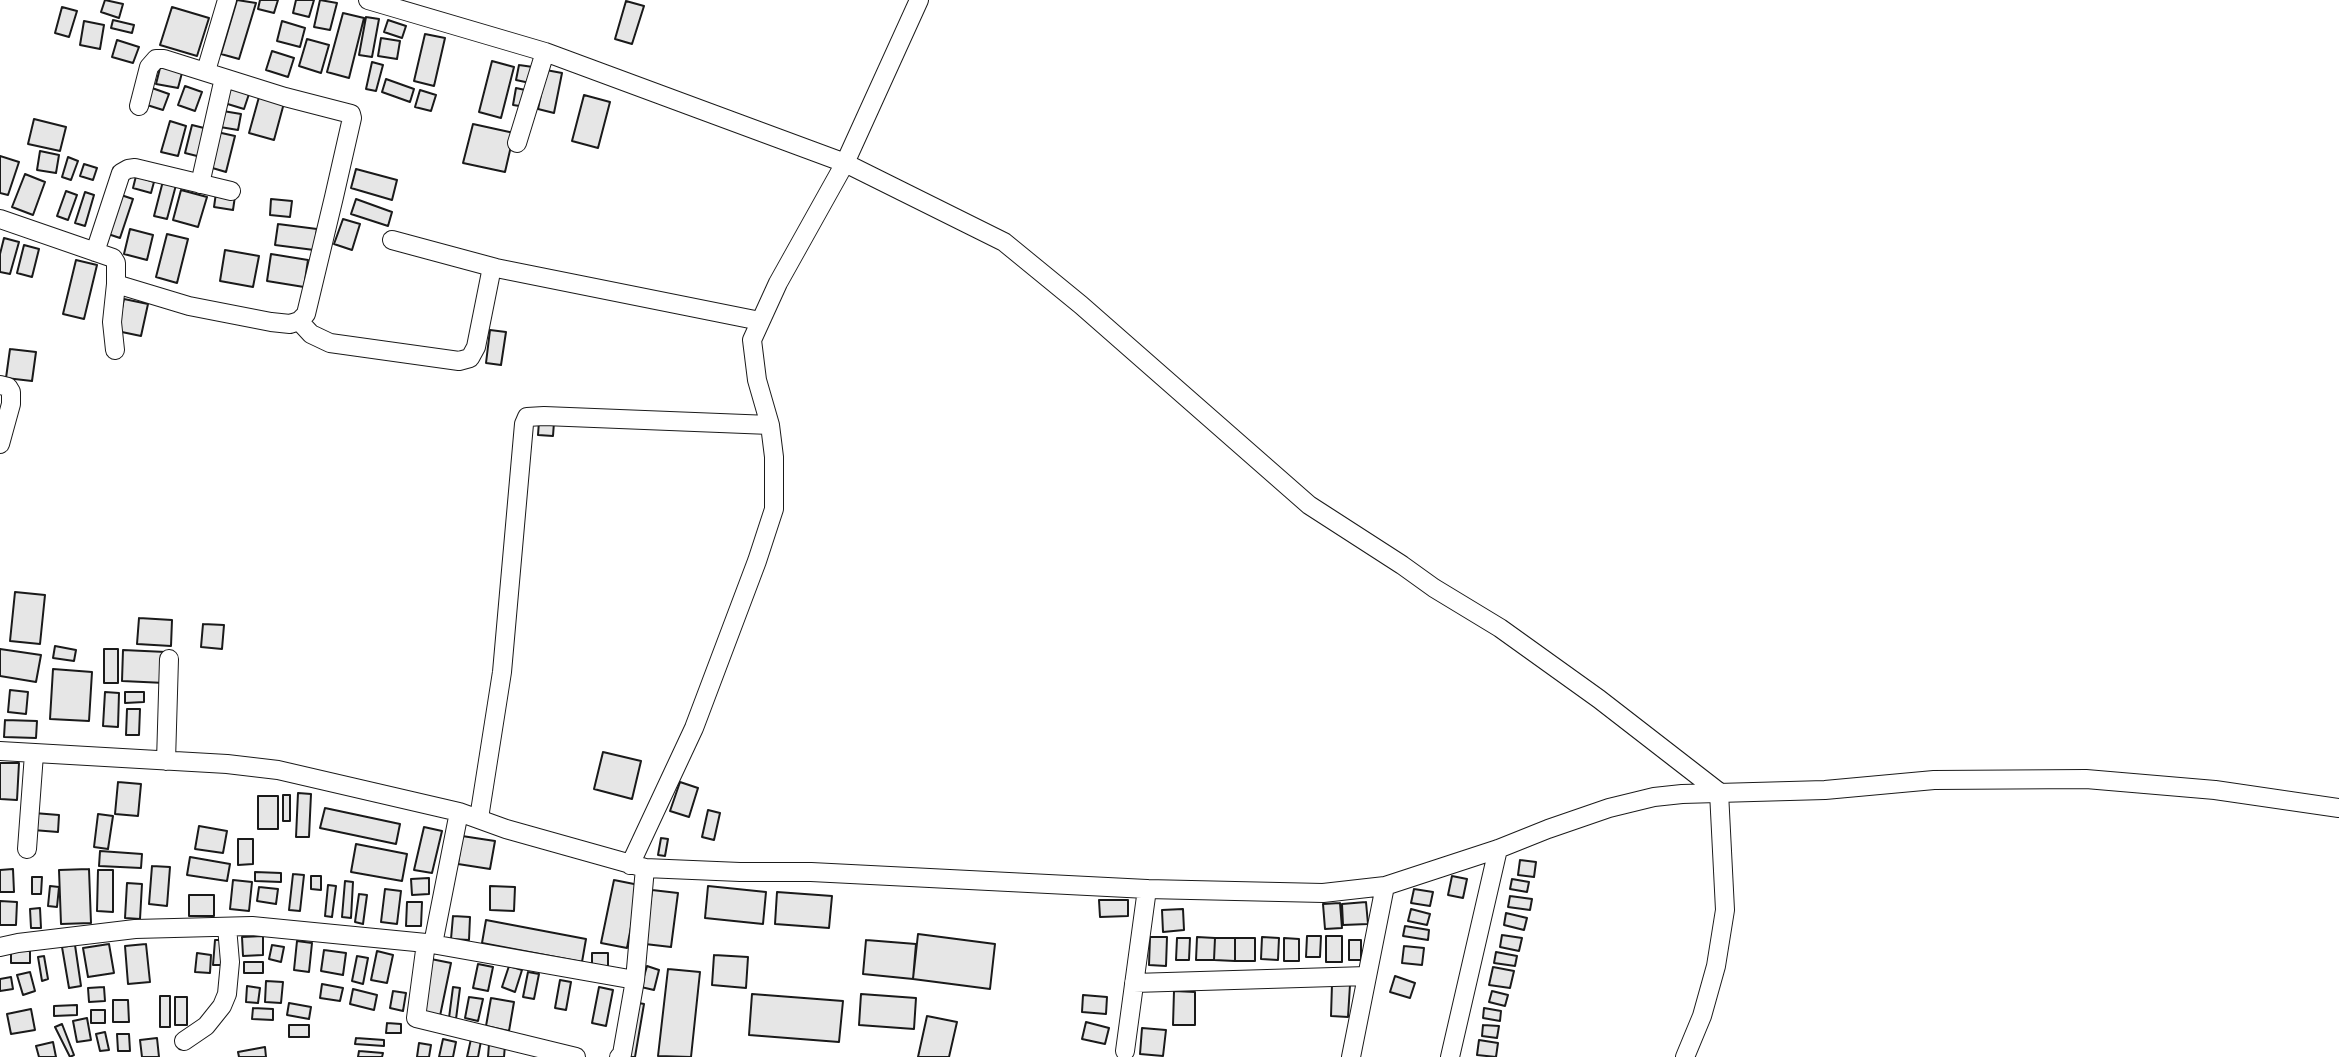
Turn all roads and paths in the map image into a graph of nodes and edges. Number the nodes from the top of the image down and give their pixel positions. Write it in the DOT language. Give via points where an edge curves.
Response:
graph roads {
  1 [pos="227,0"];
  2 [pos="368,0"];
  3 [pos="919,0"];
  4 [pos="545,52"];
  5 [pos="206,71"];
  6 [pos="225,78"];
  7 [pos="139,106"];
  8 [pos="517,143"];
  9 [pos="845,163"];
  10 [pos="200,184"];
  11 [pos="231,191"];
  12 [pos="0,219"];
  13 [pos="392,240"];
  14 [pos="95,252"];
  15 [pos="492,267"];
  16 [pos="116,284"];
  17 [pos="299,321"];
  18 [pos="761,321"];
  19 [pos="115,349"];
  20 [pos="0,385"];
  21 [pos="770,425"];
  22 [pos="0,444"];
  23 [pos="169,659"];
  24 [pos="0,751"];
  25 [pos="34,754"];
  26 [pos="166,761"];
  27 [pos="1719,792"];
  28 [pos="2339,808"];
  29 [pos="459,813"];
  30 [pos="479,818"];
  31 [pos="27,849"];
  32 [pos="1498,849"];
  33 [pos="637,866"];
  34 [pos="1385,886"];
  35 [pos="1147,889"];
  36 [pos="227,927"];
  37 [pos="430,944"];
  38 [pos="0,947"];
  39 [pos="1367,976"];
  40 [pos="635,980"];
  41 [pos="1134,983"];
  42 [pos="184,1041"];
  43 [pos="519,1050"];
  44 [pos="1125,1051"];
  45 [pos="576,1057"];
  46 [pos="618,1057"];
  47 [pos="1351,1057"];
  48 [pos="1450,1057"];
  49 [pos="1685,1057"];
  1 -- 5 [label="street"];
  2 -- 4 [label="street"];
  3 -- 9 [label="street"];
  4 -- 8 [label="street"];
  4 -- 9 [label="street"];
  5 -- 6 [label="street"];
  5 -- 7 [label="street" via="156,59 149,68"];
  6 -- 10 [label="street"];
  6 -- 17 [label="street" via="351,114 306,314"];
  9 -- 18 [label="street"];
  9 -- 27 [label="street" via="1004,242 1309,505 1511,636"];
  10 -- 11 [label="street"];
  10 -- 14 [label="street" via="135,168 121,173"];
  12 -- 14 [label="street"];
  13 -- 15 [label="street"];
  14 -- 16 [label="street" via="113,258"];
  15 -- 17 [label="street" via="470,358 459,361 330,343"];
  15 -- 18 [label="street"];
  16 -- 17 [label="street" via="271,323"];
  16 -- 19 [label="street"];
  18 -- 21 [label="street" via="752,340"];
  20 -- 22 [label="street" via="11,392"];
  21 -- 30 [label="street" via="527,417 502,672"];
  21 -- 33 [label="street" via="774,509 694,728"];
  23 -- 26 [label="street"];
  24 -- 25 [label="street"];
  25 -- 26 [label="street"];
  25 -- 31 [label="street"];
  26 -- 29 [label="street" via="278,770"];
  27 -- 28 [label="street" via="1825,790 1934,780 2086,779 2215,790"];
  27 -- 32 [label="street" via="1654,797 1620,805"];
  27 -- 49 [label="street" via="1725,910 1716,966"];
  29 -- 30 [label="street"];
  29 -- 37 [label="street"];
  30 -- 33 [label="street"];
  32 -- 34 [label="street"];
  32 -- 48 [label="street"];
  33 -- 35 [label="street"];
  33 -- 40 [label="street"];
  34 -- 35 [label="street" via="1323,893"];
  34 -- 39 [label="street"];
  35 -- 41 [label="street"];
  36 -- 37 [label="street"];
  36 -- 38 [label="street" via="135,929"];
  36 -- 42 [label="street" via="227,994 206,1026"];
  37 -- 40 [label="street"];
  37 -- 43 [label="street" via="416,1018"];
  39 -- 41 [label="street"];
  39 -- 47 [label="street"];
  40 -- 46 [label="street"];
  41 -- 44 [label="street"];
  43 -- 45 [label="street"];
}
